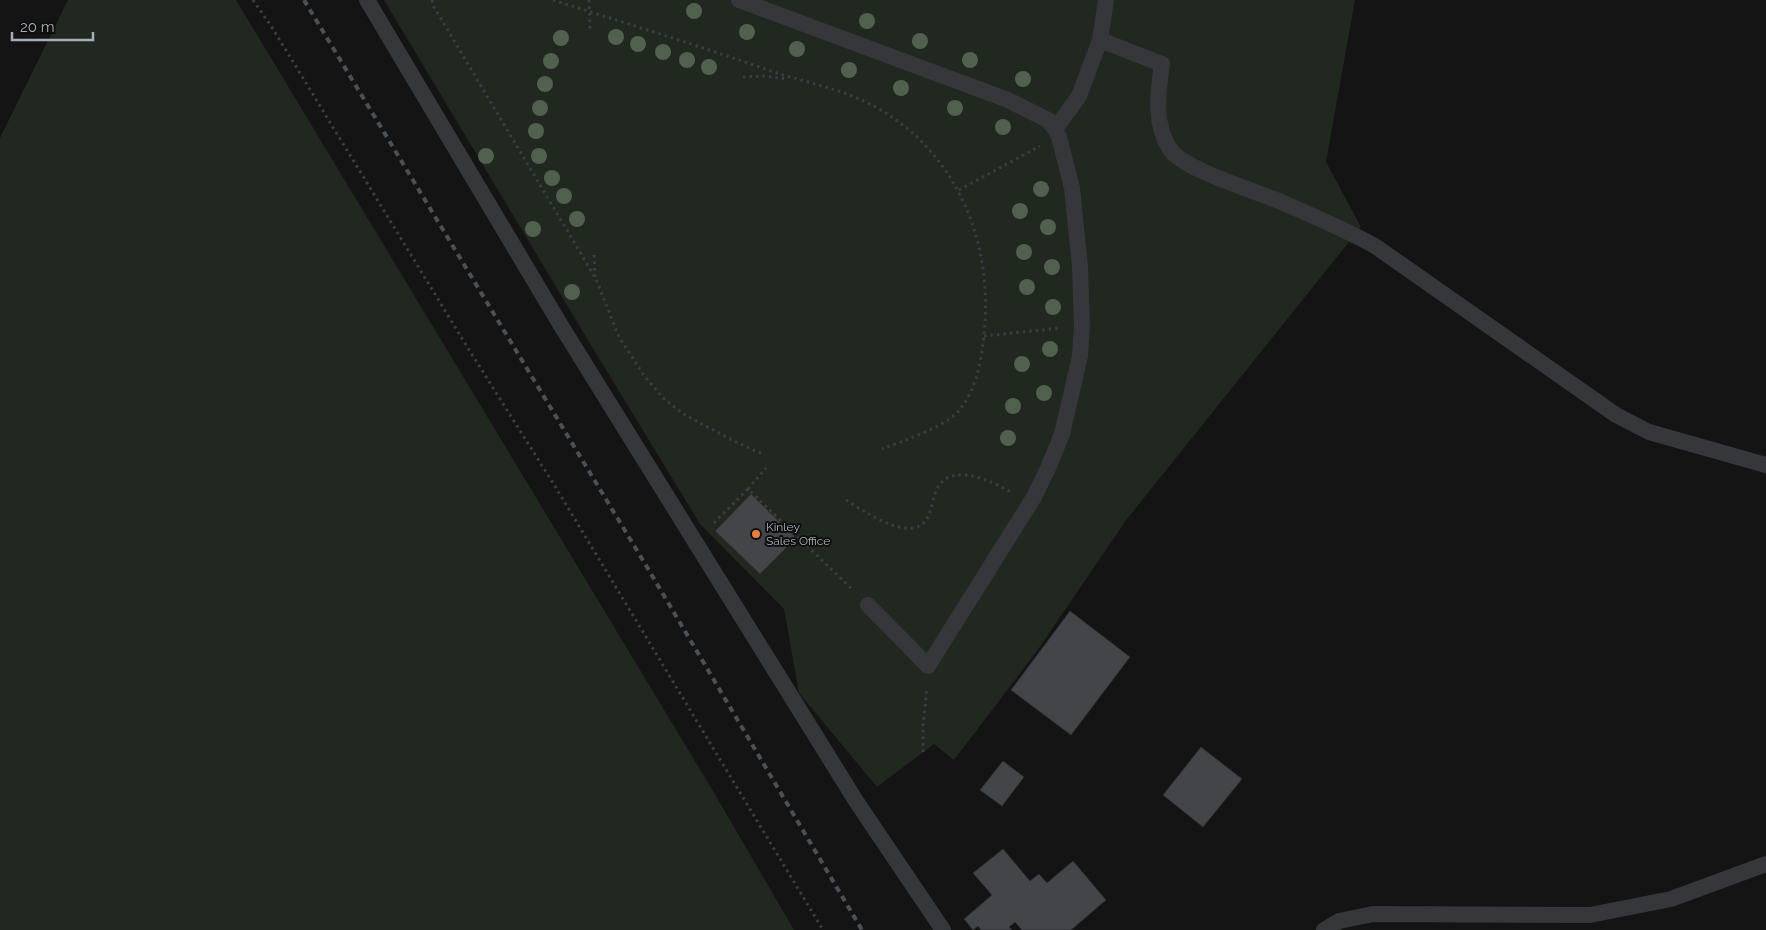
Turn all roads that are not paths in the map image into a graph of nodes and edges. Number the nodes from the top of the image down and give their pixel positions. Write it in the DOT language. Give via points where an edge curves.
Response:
graph roads {
  1 [pos="367,0"];
  2 [pos="739,0"];
  3 [pos="1106,0"];
  4 [pos="1100,40"];
  5 [pos="1057,133"];
  6 [pos="1766,465"];
  7 [pos="868,605"];
  8 [pos="1766,864"];
  9 [pos="943,930"];
  10 [pos="1324,930"];
  1 -- 9 [label="lane" via="575,350 856,801"];
  2 -- 5 [label="lane" via="1008,100 1048,120"];
  3 -- 4 [label="lane"];
  4 -- 5 [label="lane" via="1078,96"];
  4 -- 6 [label="lane" via="1162,64 1157,101 1162,133 1178,159 1375,246 1616,415 1649,432"];
  5 -- 7 [label="lane" via="1072,188 1082,326 1080,356 1062,434 1029,504 928,666"];
  8 -- 10 [label="lane" via="1671,899 1590,916 1374,914 1338,921"];
}
